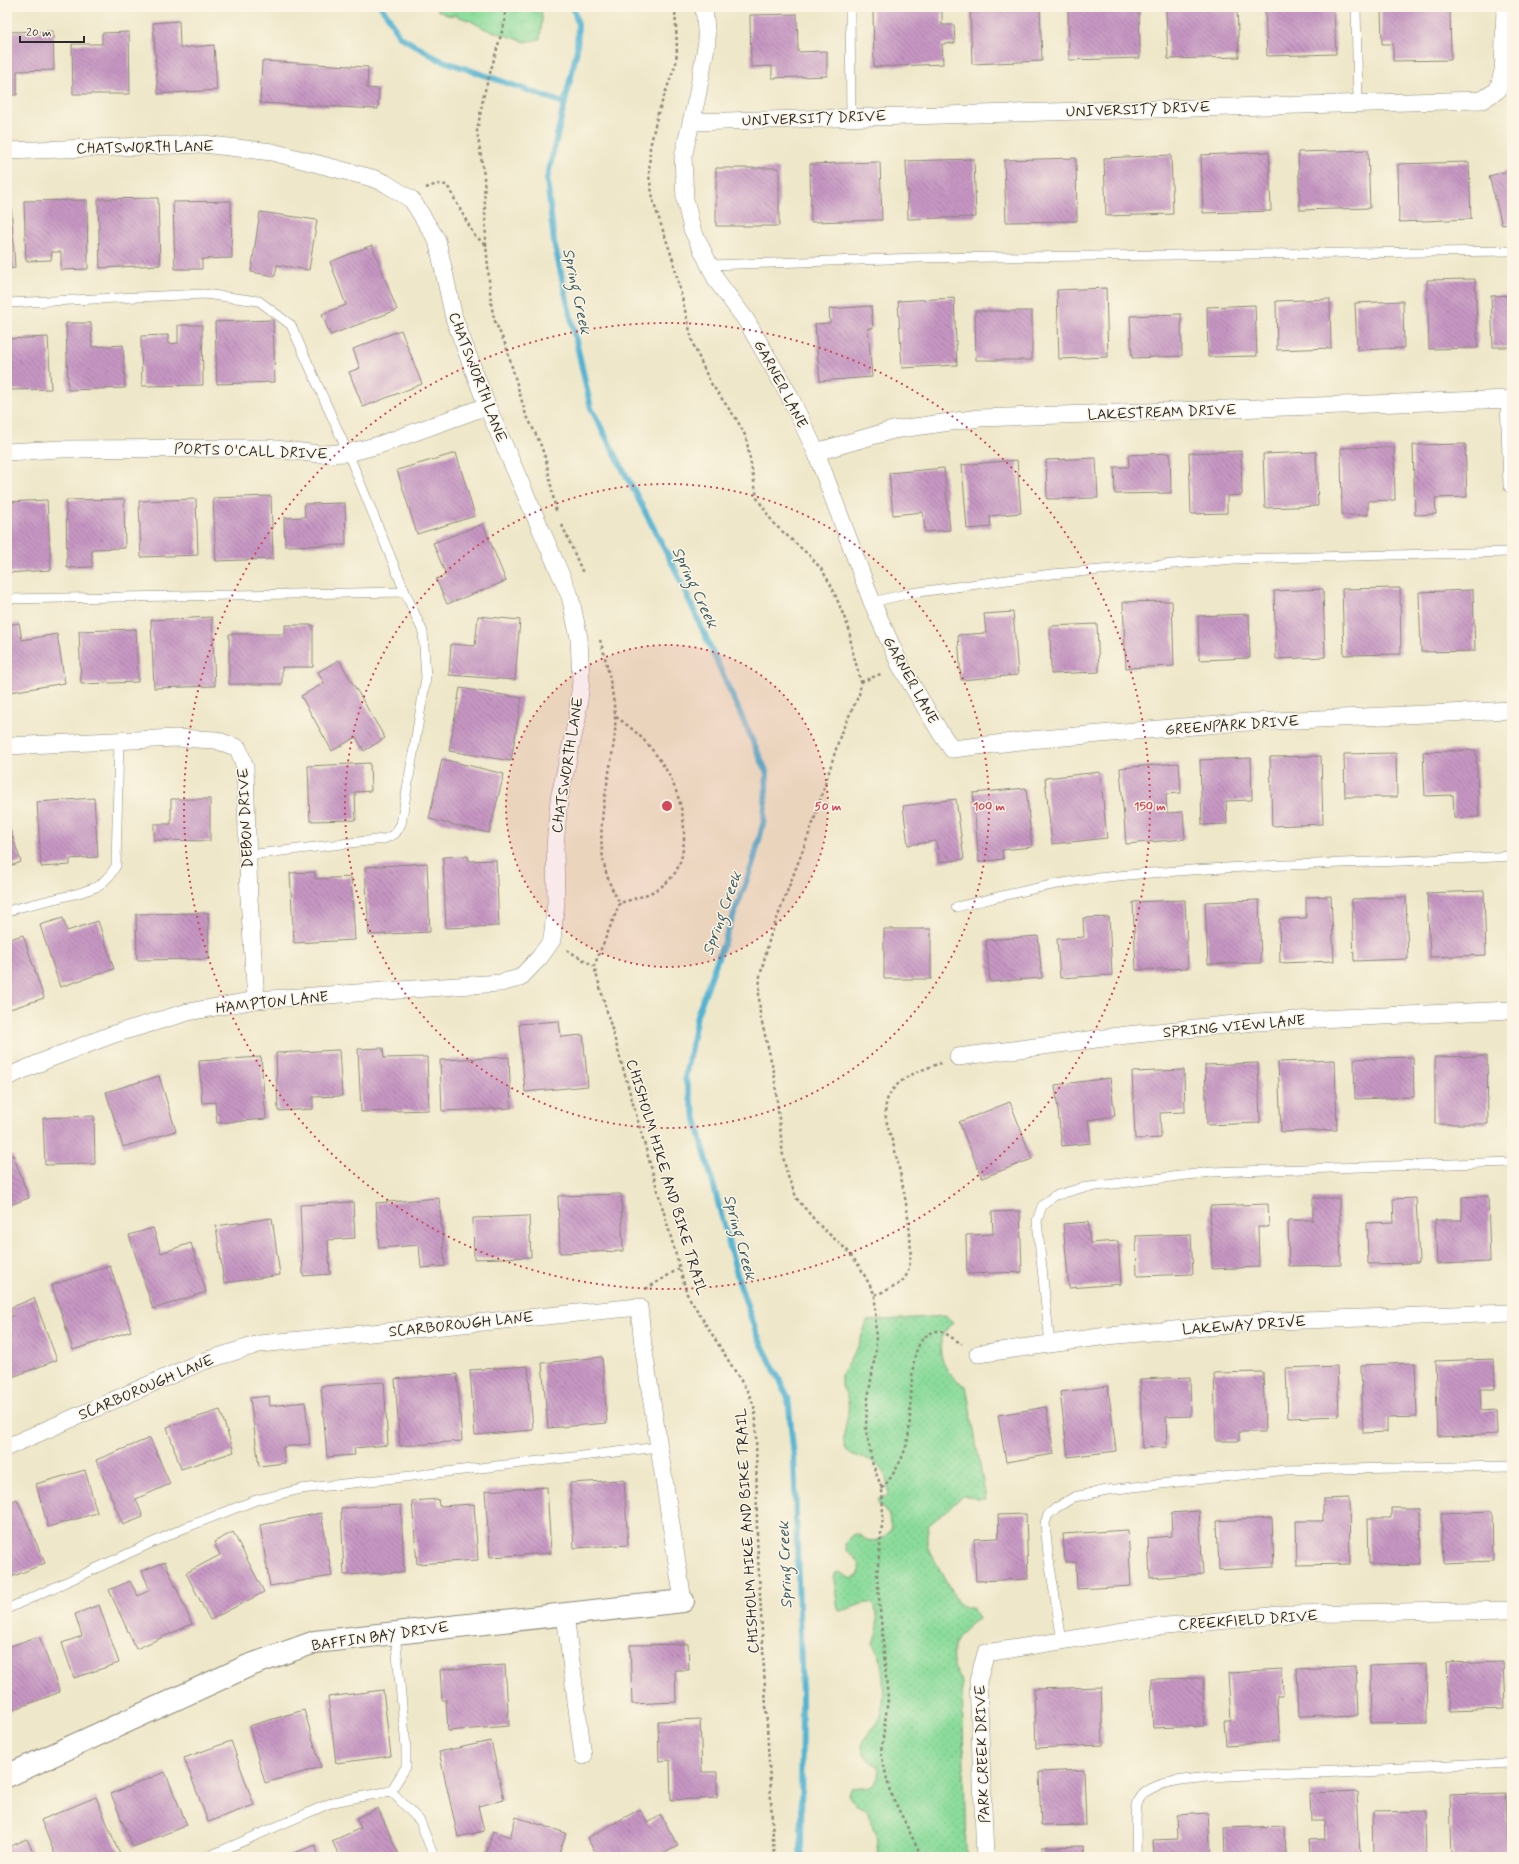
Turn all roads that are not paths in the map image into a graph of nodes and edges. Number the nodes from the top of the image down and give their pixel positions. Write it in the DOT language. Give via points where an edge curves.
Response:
graph roads {
  1 [pos="704,7"];
  2 [pos="850,7"];
  3 [pos="1356,7"];
  4 [pos="1505,7"];
  5 [pos="1508,60"];
  6 [pos="1358,103"];
  7 [pos="851,117"];
  8 [pos="692,122"];
  9 [pos="7,151"];
  10 [pos="1512,251"];
  11 [pos="709,265"];
  12 [pos="7,303"];
  13 [pos="1510,399"];
  14 [pos="487,406"];
  15 [pos="7,452"];
  16 [pos="816,452"];
  17 [pos="348,453"];
  18 [pos="1512,485"];
  19 [pos="1512,552"];
  20 [pos="405,592"];
  21 [pos="7,599"];
  22 [pos="872,602"];
  23 [pos="1512,710"];
  24 [pos="119,740"];
  25 [pos="7,746"];
  26 [pos="952,749"];
  27 [pos="248,855"];
  28 [pos="1512,856"];
  29 [pos="956,907"];
  30 [pos="7,912"];
  31 [pos="540,957"];
  32 [pos="256,1000"];
  33 [pos="1512,1010"];
  34 [pos="958,1057"];
  35 [pos="7,1077"];
  36 [pos="1512,1162"];
  37 [pos="1512,1313"];
  38 [pos="1050,1344"];
  39 [pos="978,1354"];
  40 [pos="7,1447"];
  41 [pos="659,1447"];
  42 [pos="1512,1466"];
  43 [pos="683,1601"];
  44 [pos="7,1609"];
  45 [pos="1512,1610"];
  46 [pos="565,1614"];
  47 [pos="395,1632"];
  48 [pos="1062,1641"];
  49 [pos="986,1653"];
  50 [pos="583,1756"];
  51 [pos="1512,1763"];
  52 [pos="7,1776"];
  53 [pos="391,1791"];
  54 [pos="207,1857"];
  55 [pos="434,1857"];
  56 [pos="985,1857"];
  57 [pos="1136,1857"];
  1 -- 8 [label="street, GARNER LANE" via="707,41"];
  2 -- 7 [label="lane"];
  3 -- 6 [label="lane"];
  4 -- 5 [label="street, UNIVERSITY DRIVE"];
  5 -- 6 [label="street, UNIVERSITY DRIVE" via="1498,90 1482,100"];
  6 -- 7 [label="street, UNIVERSITY DRIVE"];
  7 -- 8 [label="street, UNIVERSITY DRIVE"];
  8 -- 11 [label="street, GARNER LANE" via="683,157 685,199 692,229"];
  9 -- 14 [label="street, CHATSWORTH LANE" via="203,144 272,152 385,183 412,200 437,240 454,318"];
  10 -- 11 [label="lane" via="918,258"];
  11 -- 16 [label="street, GARNER LANE" via="717,281 746,320 788,393"];
  12 -- 17 [label="lane" via="204,294 259,301 291,325"];
  13 -- 16 [label="street, LAKESTREAM DRIVE" via="979,418 893,430"];
  13 -- 18 [label="street"];
  14 -- 17 [label="street, PORTS O'CALL DRIVE" via="379,445"];
  14 -- 31 [label="street, CHATSWORTH LANE" via="570,596 579,638 581,681 577,719 559,799 554,847 556,902 552,940"];
  15 -- 17 [label="street, PORTS O'CALL DRIVE" via="61,449 267,448 319,454"];
  16 -- 22 [label="street, GARNER LANE"];
  17 -- 20 [label="lane"];
  19 -- 22 [label="lane" via="1234,559 1052,574 911,593"];
  20 -- 21 [label="lane"];
  20 -- 27 [label="lane" via="423,632 426,678 401,824 395,834 384,839"];
  22 -- 26 [label="street, GARNER LANE" via="900,665"];
  23 -- 26 [label="street, GREENPARK DRIVE" via="1230,724 1029,740"];
  24 -- 25 [label="street, DEBON DRIVE"];
  24 -- 27 [label="street, DEBON DRIVE" via="216,740 238,748 245,767"];
  24 -- 30 [label="lane" via="116,866 110,876 99,886 79,893"];
  27 -- 32 [label="street, DEBON DRIVE"];
  28 -- 29 [label="lane" via="1221,868 1097,878"];
  31 -- 32 [label="street, HAMPTON LANE" via="520,978 500,983"];
  32 -- 35 [label="street, HAMPTON LANE" via="188,1012 114,1034"];
  33 -- 34 [label="street, SPRING VIEW LANE" via="1255,1022 1127,1035"];
  36 -- 38 [label="lane" via="1212,1172 1082,1188 1054,1196 1042,1206 1037,1221"];
  37 -- 38 [label="street, LAKEWAY DRIVE" via="1273,1321 1107,1336"];
  38 -- 39 [label="street, LAKEWAY DRIVE"];
  40 -- 41 [label="street, SCARBOROUGH LANE" via="201,1362 258,1344 639,1307"];
  41 -- 43 [label="street"];
  41 -- 44 [label="lane" via="301,1488 256,1500 182,1529"];
  42 -- 48 [label="lane" via="1286,1470 1107,1490 1074,1497 1048,1515 1045,1523"];
  43 -- 46 [label="street, BAFFIN BAY DRIVE"];
  45 -- 48 [label="street, CREEKFIELD DRIVE" via="1289,1614 1136,1629"];
  46 -- 47 [label="street, BAFFIN BAY DRIVE"];
  46 -- 50 [label="street"];
  47 -- 52 [label="street, BAFFIN BAY DRIVE" via="315,1642 248,1666"];
  47 -- 53 [label="lane" via="406,1767"];
  48 -- 49 [label="street, CREEKFIELD DRIVE"];
  49 -- 56 [label="street, PARK CREEK DRIVE" via="978,1681"];
  51 -- 57 [label="lane" via="1208,1777 1164,1783 1145,1792 1137,1804"];
  53 -- 54 [label="lane" via="333,1802"];
  53 -- 55 [label="lane" via="420,1821"];
}
